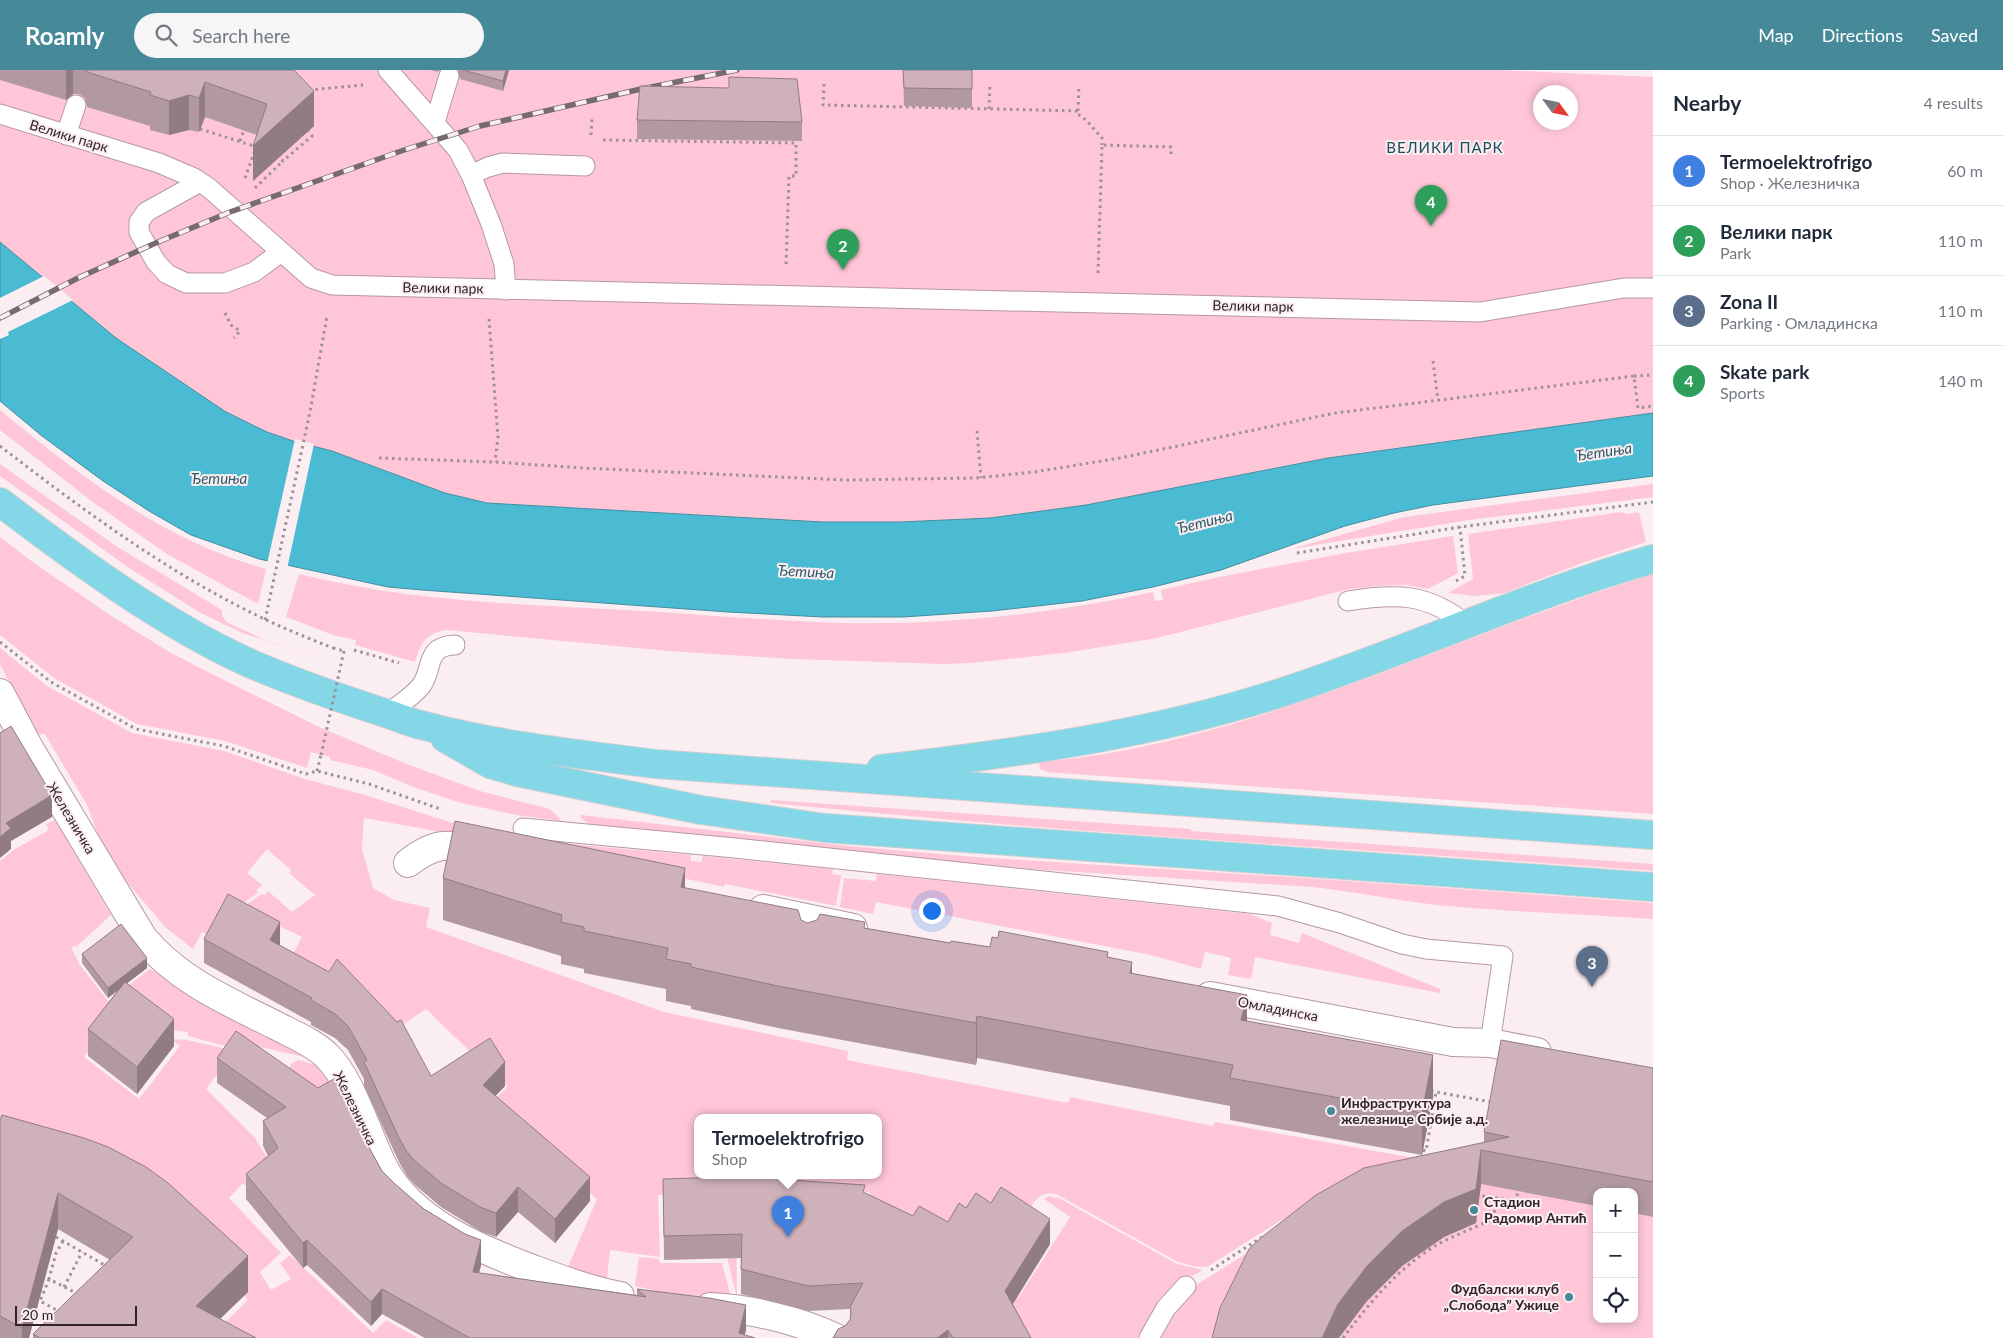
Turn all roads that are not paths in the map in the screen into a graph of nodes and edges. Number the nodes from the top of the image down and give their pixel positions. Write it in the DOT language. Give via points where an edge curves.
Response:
graph roads {
  1 [pos="388,70"];
  2 [pos="449,76"];
  3 [pos="76,105"];
  4 [pos="0,114"];
  5 [pos="435,122"];
  6 [pos="66,135"];
  7 [pos="585,166"];
  8 [pos="471,175"];
  9 [pos="200,182"];
  10 [pos="281,252"];
  11 [pos="1653,288"];
  12 [pos="506,290"];
  13 [pos="0,502"];
  14 [pos="1653,559"];
  15 [pos="1348,601"];
  16 [pos="1467,625"];
  17 [pos="455,645"];
  18 [pos="0,692"];
  19 [pos="387,714"];
  20 [pos="424,726"];
  21 [pos="846,779"];
  22 [pos="523,828"];
  23 [pos="1653,835"];
  24 [pos="509,857"];
  25 [pos="408,863"];
  26 [pos="1653,887"];
  27 [pos="741,905"];
  28 [pos="880,933"];
  29 [pos="1183,991"];
  30 [pos="1490,1043"];
  31 [pos="1557,1055"];
  32 [pos="1186,1286"];
  33 [pos="644,1300"];
  34 [pos="687,1305"];
  35 [pos="836,1338"];
  36 [pos="1148,1338"];
  1 -- 5 [label="lane"];
  2 -- 5 [label="lane"];
  3 -- 6 [label="lane"];
  4 -- 6 [label="lane, Велики парк"];
  5 -- 8 [label="lane" via="458,150"];
  6 -- 9 [label="lane, Велики парк" via="159,163"];
  7 -- 8 [label="lane" via="502,164"];
  8 -- 12 [label="lane" via="504,264"];
  9 -- 10 [label="lane, Велики парк"];
  9 -- 10 [label="lane" via="146,212 139,222 139,232 167,274 186,283 225,283 254,272"];
  10 -- 12 [label="lane, Велики парк" via="311,278 332,285"];
  11 -- 12 [label="lane, Велики парк" via="1624,288 1480,312"];
  13 -- 19 [label="main road" via="140,601 204,639 247,662"];
  14 -- 16 [label="main road" via="1565,587"];
  15 -- 16 [label="lane" via="1409,598 1443,607"];
  16 -- 21 [label="main road" via="1287,691 1193,717 1058,746 878,769"];
  17 -- 19 [label="lane" via="438,649 432,656 421,686"];
  18 -- 33 [label="street, Железничка" via="29,748 143,938 168,964 195,983 302,1038 328,1056 340,1071 385,1169 404,1196 432,1220 473,1245 574,1285"];
  19 -- 20 [label="main road"];
  20 -- 21 [label="main road" via="535,748 656,764"];
  20 -- 26 [label="main road" via="490,764 518,772 700,810 825,828"];
  21 -- 23 [label="main road"];
  22 -- 30 [label="lane" via="1257,902 1324,918 1410,946 1503,956"];
  24 -- 25 [label="street" via="449,845 421,854"];
  27 -- 28 [label="street" via="815,928"];
  29 -- 30 [label="street, Омладинска" via="1453,1042"];
  30 -- 31 [label="street, Омладинска"];
  32 -- 36 [label="lane" via="1166,1308"];
  34 -- 35 [label="street" via="739,1309 809,1327"];
}
